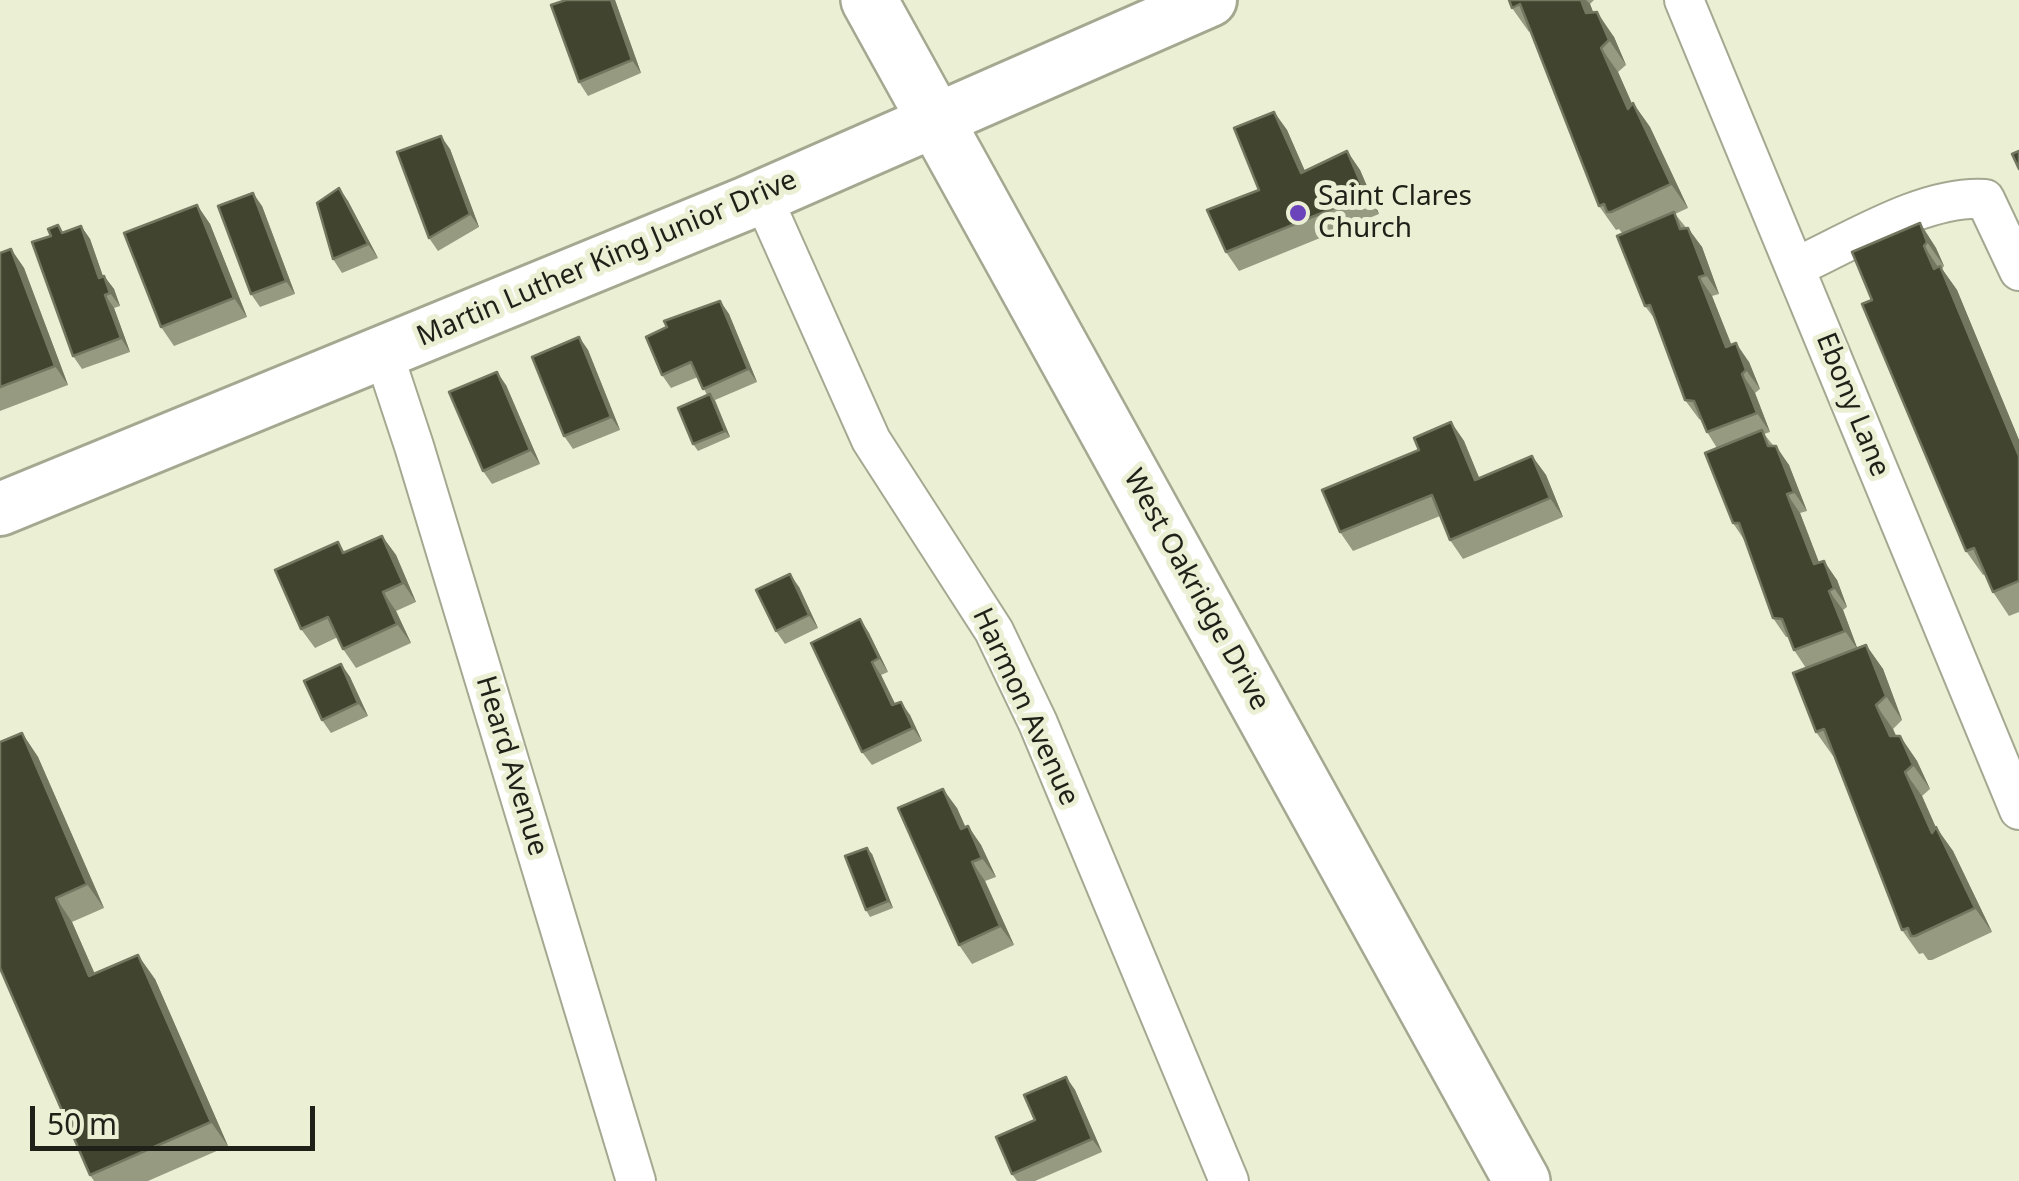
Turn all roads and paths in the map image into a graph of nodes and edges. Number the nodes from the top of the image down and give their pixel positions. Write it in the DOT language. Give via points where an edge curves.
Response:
graph roads {
  1 [pos="869,0"];
  2 [pos="1210,0"];
  3 [pos="1684,0"];
  4 [pos="935,120"];
  5 [pos="762,196"];
  6 [pos="1796,268"];
  7 [pos="2019,271"];
  8 [pos="383,352"];
  9 [pos="0,509"];
  10 [pos="2019,810"];
  11 [pos="636,1181"];
  12 [pos="1229,1181"];
  13 [pos="1522,1181"];
  1 -- 4 [label="main road, West Oakridge Drive"];
  2 -- 4 [label="street, Martin Luther King Junior Drive"];
  3 -- 6 [label="street, Ebony Lane"];
  4 -- 5 [label="street, Martin Luther King Junior Drive"];
  4 -- 13 [label="main road, West Oakridge Drive"];
  5 -- 8 [label="street, Martin Luther King Junior Drive"];
  5 -- 12 [label="street, Harmon Avenue" via="870,440 994,631 1038,723"];
  6 -- 7 [label="street" via="1925,208 1963,198 1985,199"];
  6 -- 10 [label="street, Ebony Lane"];
  8 -- 9 [label="street, Martin Luther King Junior Drive"];
  8 -- 11 [label="street, Heard Avenue"];
}
